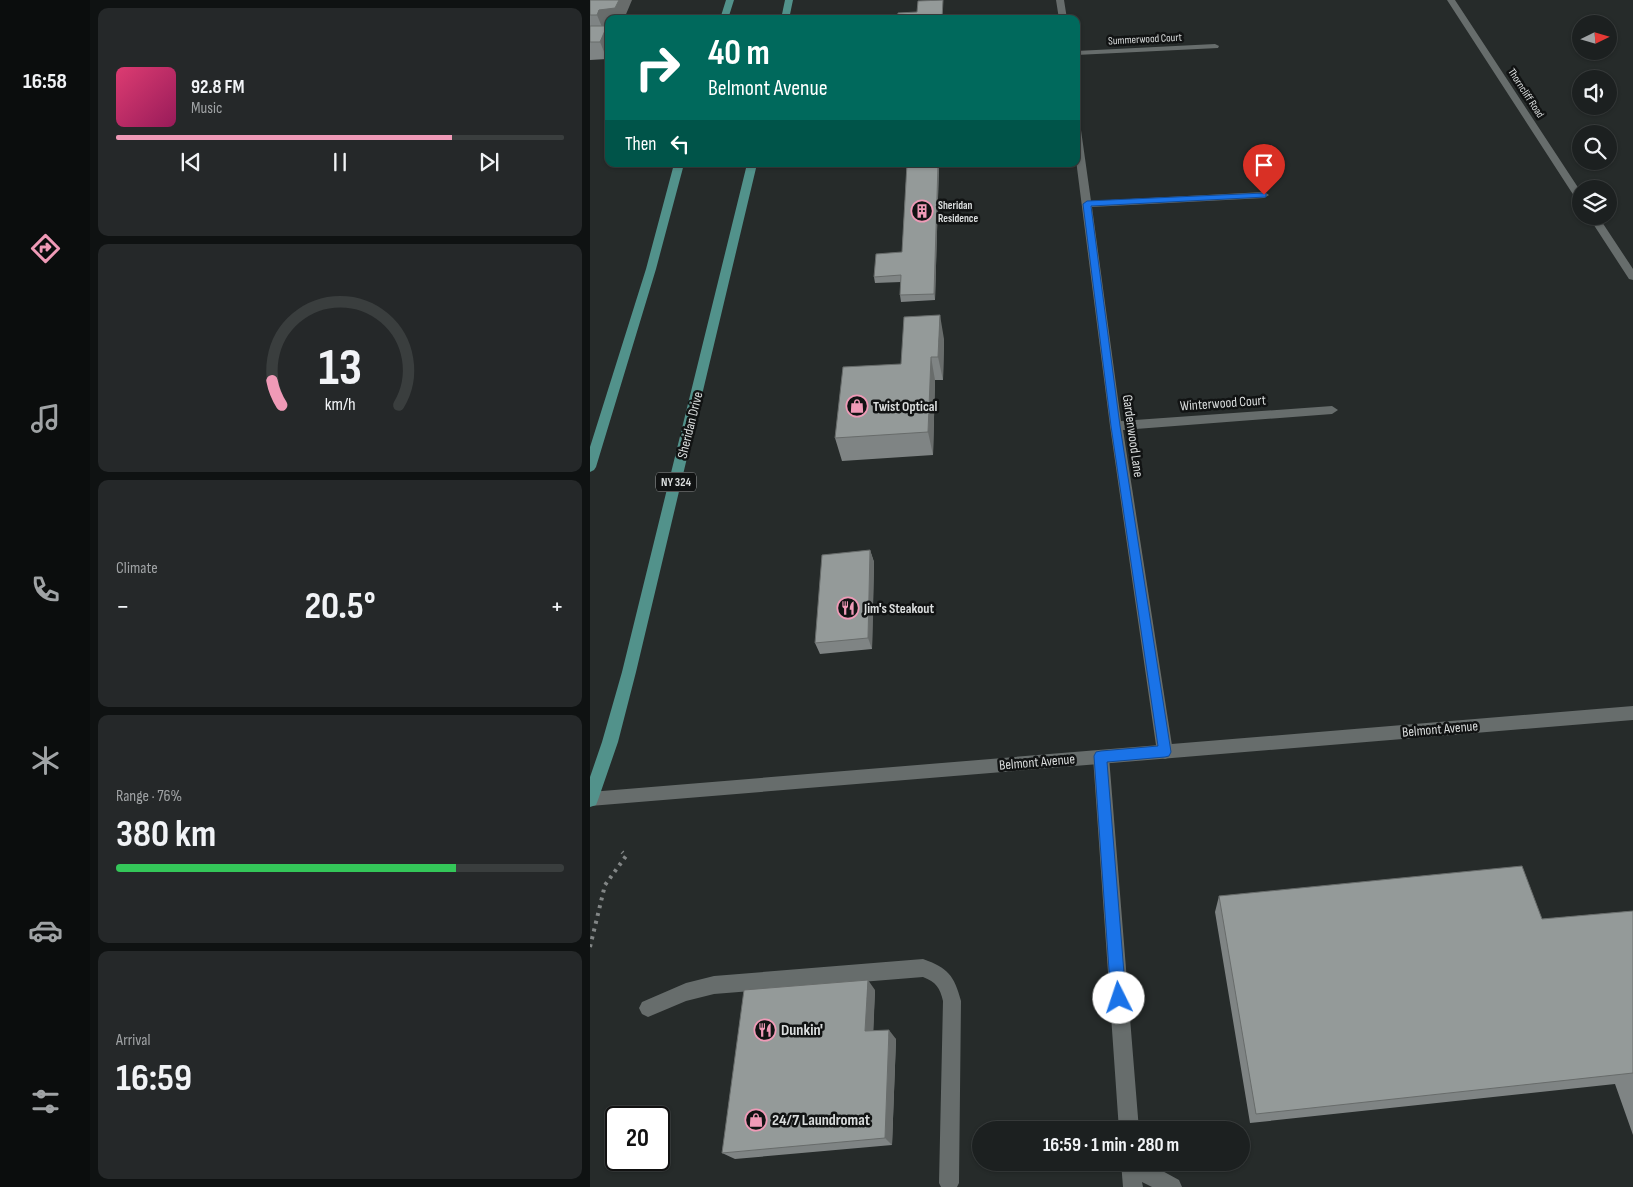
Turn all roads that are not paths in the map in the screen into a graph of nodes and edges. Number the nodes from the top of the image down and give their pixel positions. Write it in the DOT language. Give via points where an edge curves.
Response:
graph roads {
  1 [pos="730,0"];
  2 [pos="789,0"];
  3 [pos="1060,0"];
  4 [pos="1450,0"];
  5 [pos="725,15"];
  6 [pos="786,15"];
  7 [pos="1062,15"];
  8 [pos="1216,46"];
  9 [pos="1080,53"];
  10 [pos="1080,152"];
  11 [pos="678,167"];
  12 [pos="751,167"];
  13 [pos="1572,185"];
  14 [pos="1264,195"];
  15 [pos="1087,204"];
  16 [pos="1599,225"];
  17 [pos="1633,277"];
  18 [pos="1332,410"];
  19 [pos="1116,426"];
  20 [pos="590,467"];
  21 [pos="1633,713"];
  22 [pos="1165,752"];
  23 [pos="1101,756"];
  24 [pos="590,799"];
  25 [pos="648,1008"];
  26 [pos="1128,1121"];
  27 [pos="1132,1171"];
  28 [pos="1143,1171"];
  29 [pos="949,1183"];
  30 [pos="1133,1187"];
  31 [pos="1172,1187"];
  1 -- 5 [label="main road"];
  2 -- 6 [label="main road"];
  3 -- 7 [label="street"];
  4 -- 13 [label="street, Thorncliff Road"];
  8 -- 9 [label="street, Summerwood Court"];
  10 -- 15 [label="street, Gardenwood Lane"];
  11 -- 20 [label="main road" via="651,269"];
  12 -- 24 [label="main road, Sheridan Drive / NY 324" via="629,672"];
  14 -- 15 [label="street"];
  15 -- 19 [label="street, Gardenwood Lane"];
  16 -- 17 [label="street"];
  18 -- 19 [label="street, Winterwood Court"];
  19 -- 22 [label="street, Gardenwood Lane"];
  21 -- 22 [label="street, Belmont Avenue"];
  22 -- 23 [label="street, Belmont Avenue"];
  23 -- 24 [label="street, Belmont Avenue"];
  23 -- 26 [label="street"];
  25 -- 29 [label="street" via="686,992 714,985 922,968 938,972 948,984 952,1001"];
  27 -- 30 [label="street"];
  28 -- 31 [label="street"];
}
